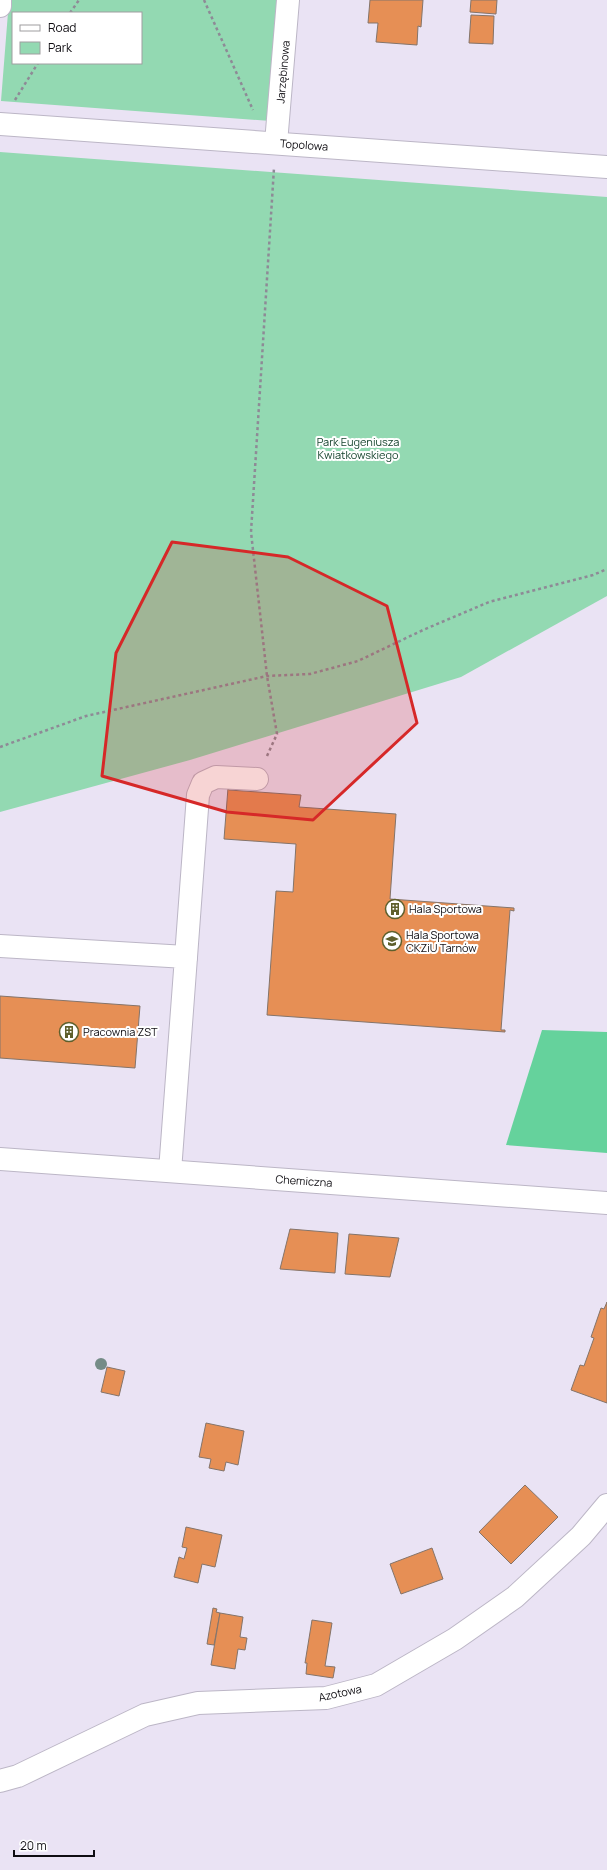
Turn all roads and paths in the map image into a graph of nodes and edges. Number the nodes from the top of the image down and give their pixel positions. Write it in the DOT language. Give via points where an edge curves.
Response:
graph roads {
  1 [pos="0,0"];
  2 [pos="78,0"];
  3 [pos="204,0"];
  4 [pos="288,0"];
  5 [pos="0,6"];
  6 [pos="71,12"];
  7 [pos="37,64"];
  8 [pos="6,115"];
  9 [pos="256,116"];
  10 [pos="276,143"];
  11 [pos="607,167"];
  12 [pos="607,569"];
  13 [pos="267,676"];
  14 [pos="277,734"];
  15 [pos="0,747"];
  16 [pos="257,780"];
  17 [pos="0,946"];
  18 [pos="186,957"];
  19 [pos="0,1159"];
  20 [pos="170,1171"];
  21 [pos="607,1203"];
  22 [pos="607,1505"];
  23 [pos="0,1781"];
  1 -- 5 [label="street"];
  2 -- 6 [label="path"];
  3 -- 9 [label="path"];
  4 -- 10 [label="street, Jarzębinowa"];
  7 -- 8 [label="path"];
  8 -- 10 [label="street, Topolowa"];
  10 -- 11 [label="street, Topolowa"];
  10 -- 13 [label="path" via="251,532"];
  12 -- 13 [label="path" via="593,575 489,602 358,661 310,674"];
  13 -- 14 [label="path"];
  13 -- 15 [label="path" via="86,716"];
  16 -- 18 [label="street" via="216,777 203,783 198,796"];
  17 -- 18 [label="street"];
  18 -- 20 [label="street"];
  19 -- 20 [label="street, Chemiczna"];
  20 -- 21 [label="street, Chemiczna"];
  22 -- 23 [label="street, Azotowa" via="581,1536 516,1597 455,1639 376,1685 326,1698 198,1703 145,1715 18,1776"];
}
